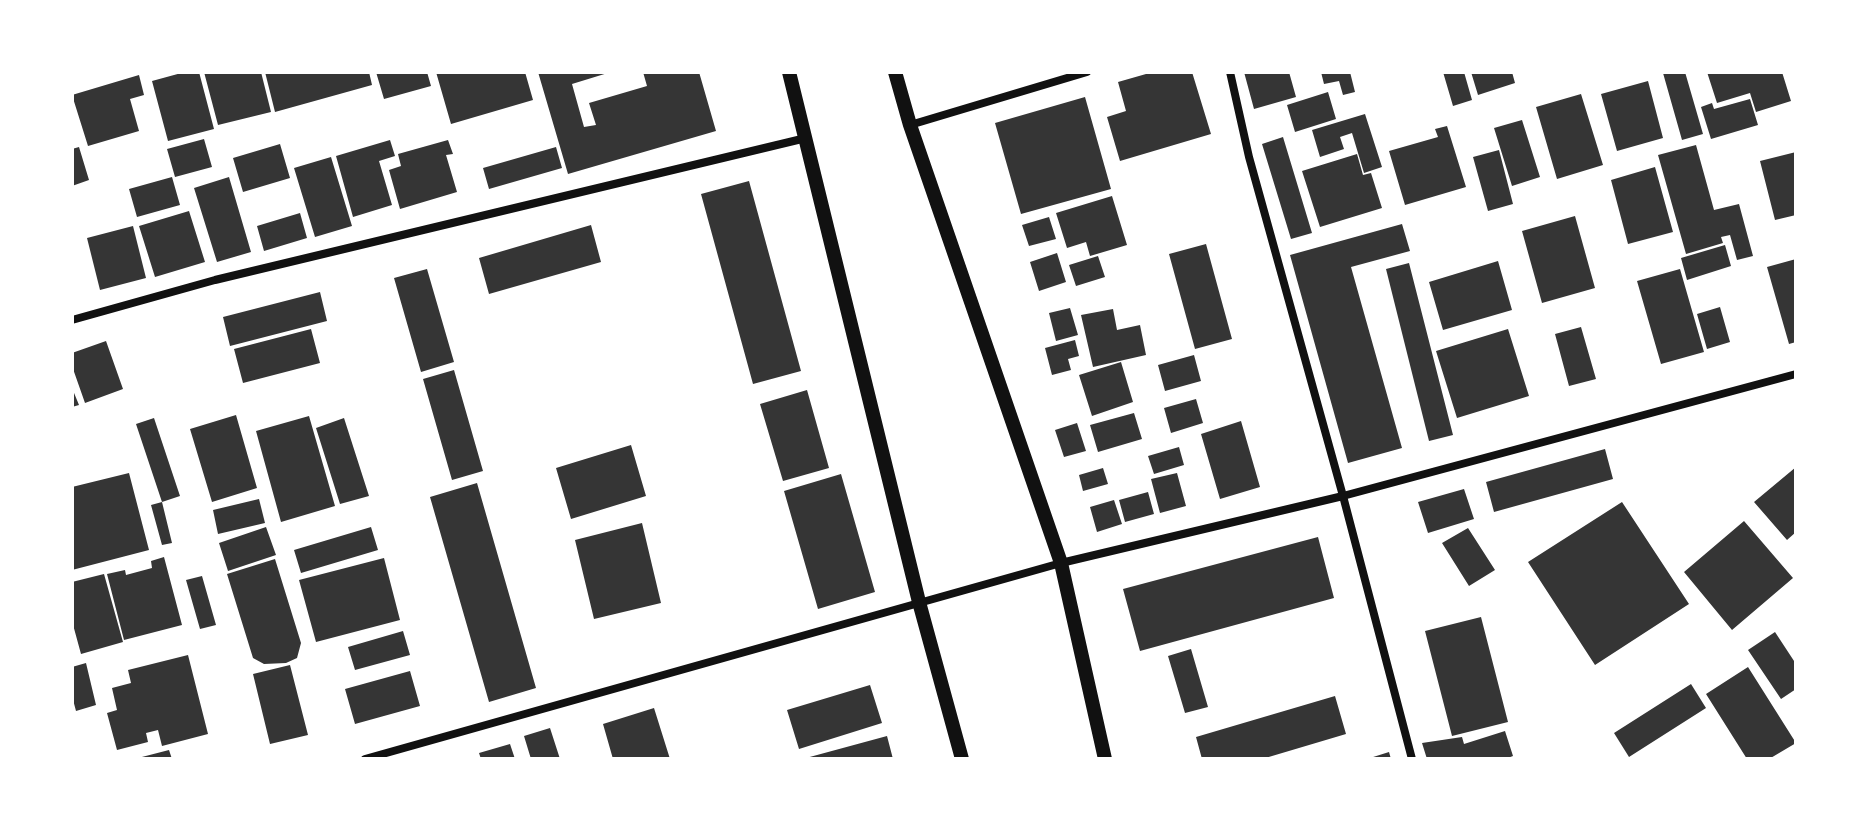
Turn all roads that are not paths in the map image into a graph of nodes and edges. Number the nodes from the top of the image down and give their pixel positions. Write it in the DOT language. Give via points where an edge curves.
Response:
graph roads {
  1 [pos="789,72"];
  2 [pos="895,72"];
  3 [pos="1087,72"];
  4 [pos="1230,72"];
  5 [pos="910,125"];
  6 [pos="806,138"];
  7 [pos="72,320"];
  8 [pos="1796,374"];
  9 [pos="1343,496"];
  10 [pos="1061,563"];
  11 [pos="919,602"];
  12 [pos="365,759"];
  13 [pos="962,759"];
  14 [pos="1105,759"];
  15 [pos="1412,759"];
  1 -- 6 [label="street"];
  2 -- 5 [label="street"];
  3 -- 5 [label="street"];
  4 -- 9 [label="street"];
  5 -- 10 [label="street"];
  6 -- 7 [label="street" via="215,280"];
  6 -- 11 [label="street"];
  8 -- 9 [label="street"];
  9 -- 10 [label="street"];
  9 -- 15 [label="street"];
  10 -- 11 [label="street"];
  10 -- 14 [label="street"];
  11 -- 12 [label="street"];
  11 -- 13 [label="street"];
}
